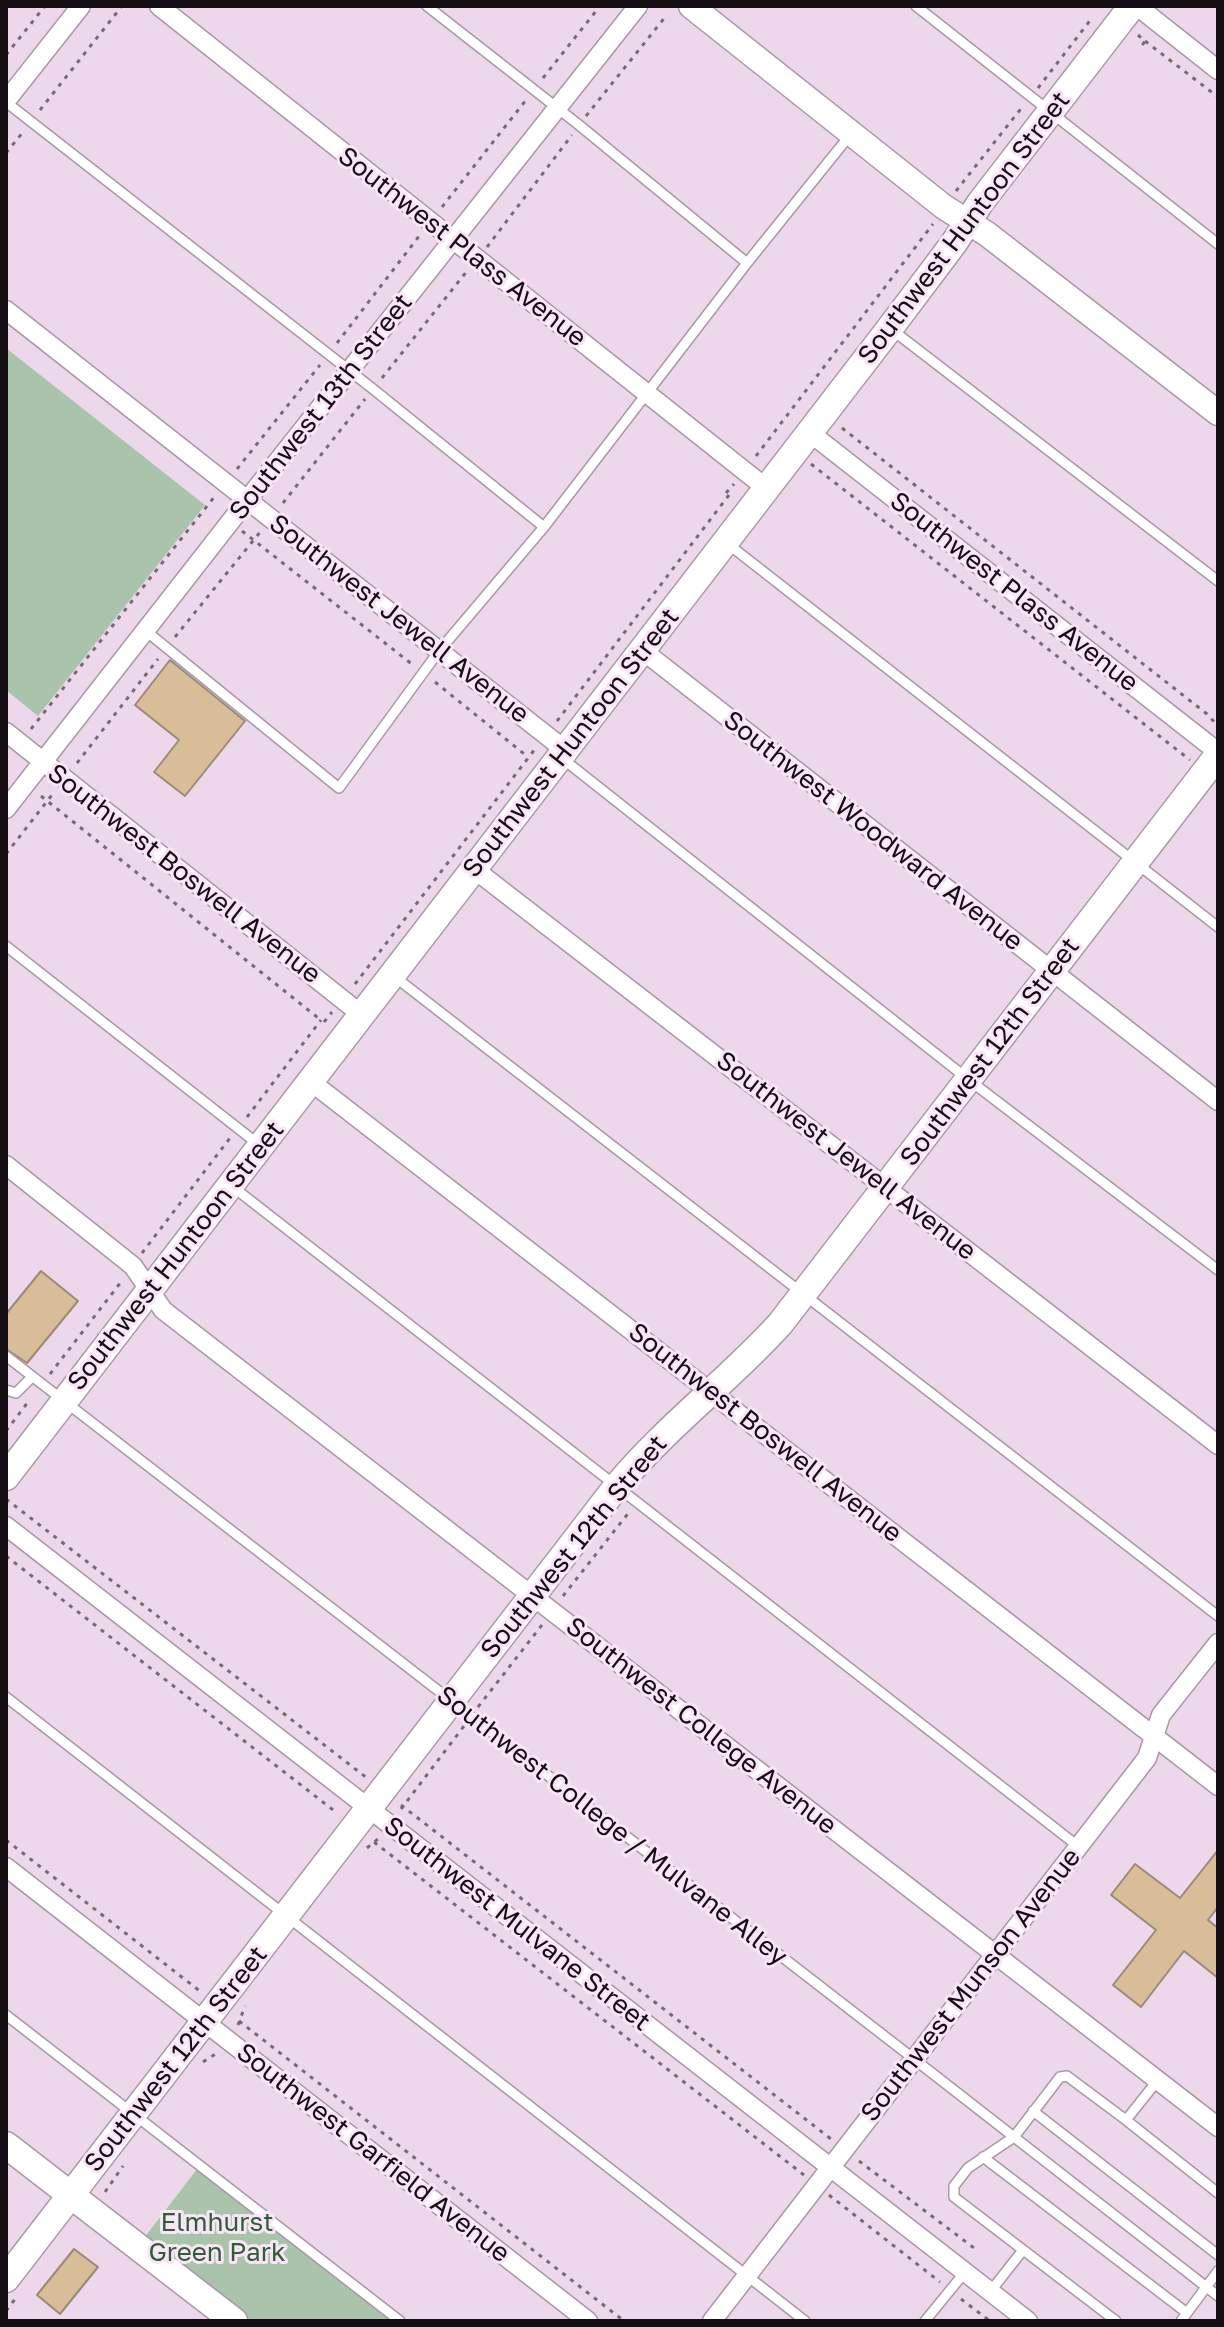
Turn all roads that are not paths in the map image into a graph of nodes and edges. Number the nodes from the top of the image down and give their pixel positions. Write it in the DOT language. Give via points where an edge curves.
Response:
graph roads {
  1 [pos="81,6"];
  2 [pos="159,6"];
  3 [pos="427,6"];
  4 [pos="638,6"];
  5 [pos="691,6"];
  6 [pos="916,6"];
  7 [pos="1134,6"];
  8 [pos="1218,70"];
  9 [pos="6,102"];
  10 [pos="1040,105"];
  11 [pos="557,108"];
  12 [pos="852,132"];
  13 [pos="968,222"];
  14 [pos="452,240"];
  15 [pos="1218,244"];
  16 [pos="747,263"];
  17 [pos="6,310"];
  18 [pos="890,328"];
  19 [pos="349,370"];
  20 [pos="647,394"];
  21 [pos="1218,413"];
  22 [pos="809,432"];
  23 [pos="766,488"];
  24 [pos="248,500"];
  25 [pos="544,527"];
  26 [pos="725,542"];
  27 [pos="1218,581"];
  28 [pos="146,631"];
  29 [pos="642,650"];
  30 [pos="439,651"];
  31 [pos="13,738"];
  32 [pos="557,747"];
  33 [pos="1214,759"];
  34 [pos="43,762"];
  35 [pos="6,809"];
  36 [pos="1135,863"];
  37 [pos="474,869"];
  38 [pos="1218,927"];
  39 [pos="6,946"];
  40 [pos="1051,972"];
  41 [pos="392,975"];
  42 [pos="352,1008"];
  43 [pos="969,1080"];
  44 [pos="310,1081"];
  45 [pos="1218,1101"];
  46 [pos="261,1146"];
  47 [pos="6,1165"];
  48 [pos="231,1185"];
  49 [pos="887,1187"];
  50 [pos="1218,1270"];
  51 [pos="149,1291"];
  52 [pos="803,1294"];
  53 [pos="6,1356"];
  54 [pos="32,1377"];
  55 [pos="6,1390"];
  56 [pos="711,1391"];
  57 [pos="64,1401"];
  58 [pos="1218,1445"];
  59 [pos="6,1477"];
  60 [pos="626,1494"];
  61 [pos="6,1526"];
  62 [pos="542,1602"];
  63 [pos="1218,1616"];
  64 [pos="1218,1643"];
  65 [pos="6,1697"];
  66 [pos="450,1701"];
  67 [pos="1154,1736"];
  68 [pos="1218,1786"];
  69 [pos="377,1818"];
  70 [pos="1079,1847"];
  71 [pos="6,1867"];
  72 [pos="286,1916"];
  73 [pos="995,1954"];
  74 [pos="212,2014"];
  75 [pos="6,2015"];
  76 [pos="914,2059"];
  77 [pos="1158,2080"];
  78 [pos="1033,2111"];
  79 [pos="134,2115"];
  80 [pos="1126,2120"];
  81 [pos="1218,2127"];
  82 [pos="1014,2137"];
  83 [pos="6,2145"];
  84 [pos="983,2157"];
  85 [pos="830,2167"];
  86 [pos="1218,2193"];
  87 [pos="71,2195"];
  88 [pos="1023,2250"];
  89 [pos="1218,2255"];
  90 [pos="1218,2271"];
  91 [pos="965,2272"];
  92 [pos="747,2274"];
  93 [pos="6,2279"];
  94 [pos="1206,2286"];
  95 [pos="990,2292"];
  96 [pos="1218,2296"];
  97 [pos="1184,2317"];
  98 [pos="234,2321"];
  99 [pos="400,2321"];
  100 [pos="588,2321"];
  101 [pos="712,2321"];
  102 [pos="805,2321"];
  103 [pos="925,2321"];
  104 [pos="1028,2321"];
  105 [pos="1116,2321"];
  1 -- 9 [label="street"];
  2 -- 14 [label="street, Southwest Plass Avenue"];
  3 -- 11 [label="lane"];
  4 -- 11 [label="street, Southwest 13th Street"];
  5 -- 12 [label="street"];
  6 -- 10 [label="lane"];
  7 -- 8 [label="street"];
  7 -- 10 [label="main road, Southwest Huntoon Street"];
  9 -- 19 [label="lane"];
  10 -- 13 [label="main road, Southwest Huntoon Street"];
  10 -- 15 [label="lane"];
  11 -- 14 [label="street, Southwest 13th Street"];
  11 -- 16 [label="lane"];
  12 -- 13 [label="street"];
  12 -- 16 [label="lane"];
  13 -- 18 [label="main road, Southwest Huntoon Street"];
  13 -- 21 [label="street"];
  14 -- 19 [label="street, Southwest 13th Street"];
  14 -- 20 [label="street, Southwest Plass Avenue"];
  16 -- 20 [label="lane"];
  17 -- 24 [label="street, Southwest Jewell Avenue"];
  18 -- 22 [label="main road, Southwest Huntoon Street"];
  18 -- 27 [label="lane"];
  19 -- 24 [label="street, Southwest 13th Street"];
  19 -- 25 [label="lane"];
  20 -- 23 [label="street, Southwest Plass Avenue"];
  20 -- 25 [label="lane"];
  22 -- 23 [label="main road, Southwest Huntoon Street"];
  22 -- 33 [label="street, Southwest Plass Avenue"];
  23 -- 26 [label="main road, Southwest Huntoon Street"];
  24 -- 28 [label="street, Southwest 13th Street"];
  24 -- 30 [label="street, Southwest Jewell Avenue"];
  25 -- 30 [label="lane"];
  26 -- 29 [label="main road, Southwest Huntoon Street"];
  26 -- 36 [label="lane"];
  28 -- 30 [label="lane" via="339,788"];
  28 -- 34 [label="street, Southwest 13th Street"];
  29 -- 32 [label="main road, Southwest Huntoon Street"];
  29 -- 40 [label="street, Southwest Woodward Avenue"];
  30 -- 32 [label="street, Southwest Jewell Avenue"];
  31 -- 34 [label="street, Southwest Boswell Avenue"];
  32 -- 37 [label="main road, Southwest Huntoon Street"];
  32 -- 43 [label="lane"];
  33 -- 36 [label="main road, Southwest 12th Street"];
  34 -- 35 [label="street, Southwest 13th Street"];
  34 -- 42 [label="street, Southwest Boswell Avenue"];
  36 -- 38 [label="lane"];
  36 -- 40 [label="main road, Southwest 12th Street"];
  37 -- 41 [label="main road, Southwest Huntoon Street"];
  37 -- 49 [label="street, Southwest Jewell Avenue"];
  39 -- 46 [label="lane"];
  40 -- 43 [label="main road, Southwest 12th Street"];
  40 -- 45 [label="street, Southwest Woodward Avenue"];
  41 -- 42 [label="main road, Southwest Huntoon Street"];
  41 -- 52 [label="lane"];
  42 -- 44 [label="main road, Southwest Huntoon Street"];
  43 -- 49 [label="main road, Southwest 12th Street"];
  43 -- 50 [label="lane"];
  44 -- 46 [label="main road, Southwest Huntoon Street"];
  44 -- 56 [label="street, Southwest Boswell Avenue"];
  46 -- 48 [label="main road, Southwest Huntoon Street"];
  47 -- 51 [label="street, Southwest College Avenue" via="133,1266"];
  48 -- 51 [label="main road, Southwest Huntoon Street"];
  48 -- 60 [label="lane"];
  49 -- 52 [label="main road, Southwest 12th Street"];
  49 -- 58 [label="street, Southwest Jewell Avenue"];
  51 -- 57 [label="main road, Southwest Huntoon Street"];
  51 -- 62 [label="street, Southwest College Avenue" via="163,1310"];
  52 -- 56 [label="main road, Southwest 12th Street" via="764,1341"];
  52 -- 63 [label="lane"];
  53 -- 54 [label="lane, Southwest College / Mulvane Alley"];
  54 -- 55 [label="lane" via="16,1393"];
  54 -- 57 [label="lane, Southwest College / Mulvane Alley"];
  56 -- 60 [label="main road, Southwest 12th Street" via="645,1454"];
  56 -- 67 [label="street, Southwest Boswell Avenue"];
  57 -- 59 [label="main road, Southwest Huntoon Street"];
  57 -- 66 [label="lane, Southwest College / Mulvane Alley"];
  60 -- 62 [label="main road, Southwest 12th Street"];
  60 -- 70 [label="lane"];
  61 -- 69 [label="street, Southwest Mulvane Street"];
  62 -- 66 [label="main road, Southwest 12th Street"];
  62 -- 73 [label="street, Southwest College Avenue"];
  64 -- 67 [label="street, Southwest Munson Avenue" via="1161,1715"];
  65 -- 72 [label="lane"];
  66 -- 69 [label="main road, Southwest 12th Street"];
  66 -- 76 [label="lane, Southwest College / Mulvane Alley"];
  67 -- 68 [label="street, Southwest Boswell Avenue"];
  67 -- 70 [label="street, Southwest Munson Avenue" via="1147,1758"];
  69 -- 72 [label="main road, Southwest 12th Street"];
  69 -- 85 [label="street, Southwest Mulvane Street"];
  70 -- 73 [label="street, Southwest Munson Avenue"];
  71 -- 74 [label="street, Southwest Garfield Avenue"];
  72 -- 74 [label="main road, Southwest 12th Street"];
  72 -- 92 [label="lane"];
  73 -- 76 [label="street, Southwest Munson Avenue"];
  73 -- 77 [label="street, Southwest College Avenue"];
  74 -- 79 [label="main road, Southwest 12th Street"];
  74 -- 100 [label="street, Southwest Garfield Avenue" via="227,2040"];
  75 -- 79 [label="lane"];
  76 -- 82 [label="lane, Southwest College / Mulvane Alley"];
  76 -- 85 [label="street, Southwest Munson Avenue"];
  77 -- 80 [label="lane"];
  77 -- 81 [label="street, Southwest College Avenue"];
  78 -- 80 [label="lane" via="1060,2077 1067,2076"];
  78 -- 82 [label="lane"];
  78 -- 89 [label="lane"];
  79 -- 87 [label="main road, Southwest 12th Street"];
  79 -- 99 [label="lane"];
  80 -- 86 [label="lane"];
  82 -- 84 [label="lane"];
  82 -- 94 [label="lane, Southwest College / Mulvane Alley"];
  83 -- 87 [label="main road"];
  84 -- 88 [label="lane" via="954,2186 954,2197"];
  84 -- 97 [label="lane"];
  85 -- 91 [label="street, Southwest Mulvane Street"];
  85 -- 92 [label="street, Southwest Munson Avenue"];
  87 -- 93 [label="main road, Southwest 12th Street"];
  87 -- 98 [label="main road"];
  88 -- 95 [label="lane"];
  88 -- 105 [label="lane"];
  90 -- 94 [label="lane"];
  91 -- 95 [label="street, Southwest Mulvane Street"];
  91 -- 103 [label="lane"];
  92 -- 101 [label="street, Southwest Munson Avenue"];
  92 -- 102 [label="lane"];
  94 -- 96 [label="lane, Southwest College / Mulvane Alley"];
  94 -- 97 [label="lane"];
  95 -- 104 [label="street, Southwest Mulvane Street"];
}
